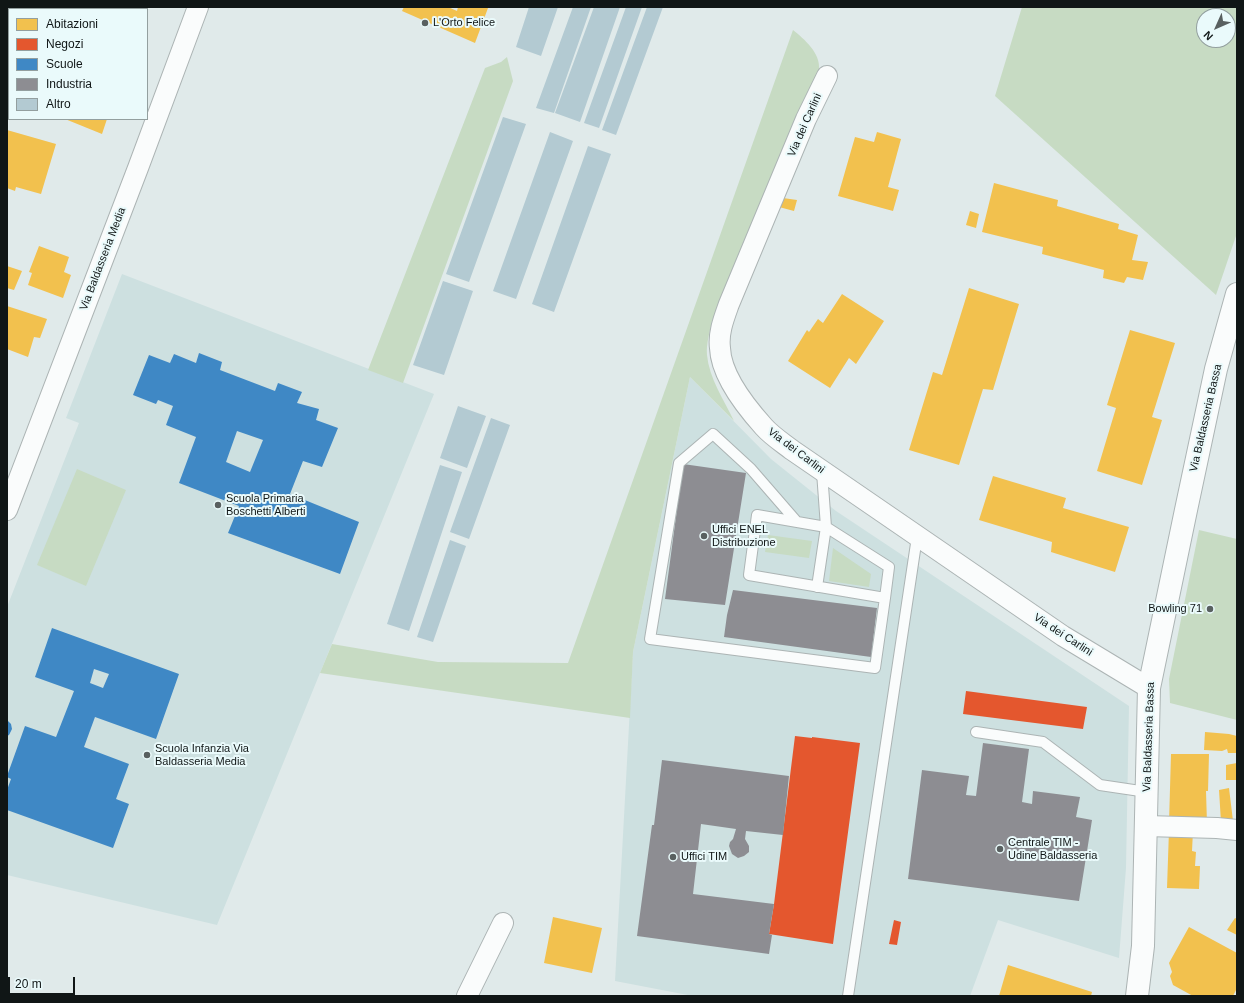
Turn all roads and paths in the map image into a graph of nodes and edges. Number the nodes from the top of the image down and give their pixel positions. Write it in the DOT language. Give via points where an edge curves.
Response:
graph roads {
  1 [pos="198,7"];
  2 [pos="827,76"];
  3 [pos="1235,305"];
  4 [pos="822,472"];
  5 [pos="7,510"];
  6 [pos="797,522"];
  7 [pos="826,527"];
  8 [pos="917,537"];
  9 [pos="817,587"];
  10 [pos="885,598"];
  11 [pos="1149,688"];
  12 [pos="976,732"];
  13 [pos="1147,792"];
  14 [pos="1146,826"];
  15 [pos="1237,830"];
  16 [pos="503,922"];
  17 [pos="467,996"];
  18 [pos="848,996"];
  19 [pos="1137,996"];
  1 -- 5 [label="street, Via Baldasseria Media"];
  2 -- 4 [label="street, Via dei Carlini" via="806,119 729,304 719,348 724,368 734,386 765,428"];
  3 -- 11 [label="street, Via Baldasseria Bassa" via="1216,369"];
  4 -- 7 [label="lane"];
  4 -- 8 [label="street, Via dei Carlini"];
  6 -- 7 [label="lane"];
  6 -- 9 [label="lane" via="757,515 749,575"];
  6 -- 10 [label="lane" via="751,470 713,434 679,463 650,639 875,668"];
  7 -- 9 [label="lane"];
  7 -- 10 [label="lane" via="889,567"];
  8 -- 11 [label="street, Via dei Carlini" via="1063,636"];
  8 -- 18 [label="lane"];
  9 -- 10 [label="lane"];
  11 -- 13 [label="street, Via Baldasseria Bassa"];
  12 -- 13 [label="lane" via="1043,742 1100,785"];
  13 -- 14 [label="street, Via Baldasseria Bassa"];
  14 -- 15 [label="street"];
  14 -- 19 [label="street, Via Baldasseria Bassa" via="1143,946"];
  16 -- 17 [label="street"];
}
